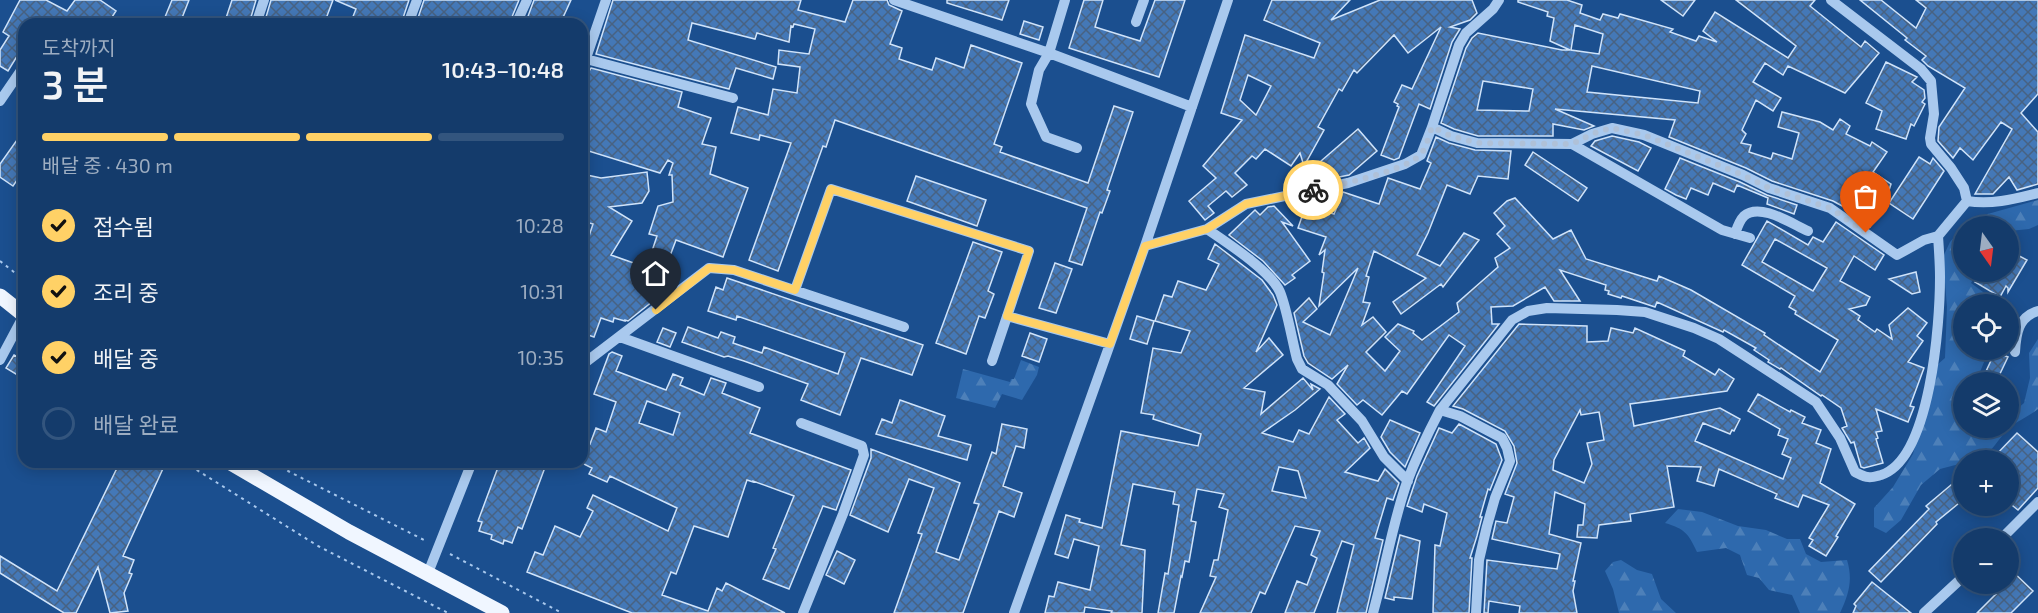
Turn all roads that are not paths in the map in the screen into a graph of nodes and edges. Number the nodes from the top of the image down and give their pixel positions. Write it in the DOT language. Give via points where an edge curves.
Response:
graph roads {
  1 [pos="264,0"];
  2 [pos="417,0"];
  3 [pos="527,0"];
  4 [pos="606,0"];
  5 [pos="894,0"];
  6 [pos="1065,0"];
  7 [pos="1144,0"];
  8 [pos="1228,0"];
  9 [pos="1499,0"];
  10 [pos="1831,0"];
  11 [pos="258,18"];
  12 [pos="410,18"];
  13 [pos="519,18"];
  14 [pos="1136,22"];
  15 [pos="588,53"];
  16 [pos="1049,53"];
  17 [pos="588,66"];
  18 [pos="18,75"];
  19 [pos="733,98"];
  20 [pos="0,101"];
  21 [pos="1192,107"];
  22 [pos="1432,127"];
  23 [pos="1572,144"];
  24 [pos="1077,148"];
  25 [pos="2038,193"];
  26 [pos="1967,201"];
  27 [pos="1207,229"];
  28 [pos="1808,231"];
  29 [pos="1735,234"];
  30 [pos="1938,236"];
  31 [pos="1750,238"];
  32 [pos="1145,246"];
  33 [pos="795,290"];
  34 [pos="0,296"];
  35 [pos="18,310"];
  36 [pos="2038,311"];
  37 [pos="1007,316"];
  38 [pos="18,326"];
  39 [pos="2019,326"];
  40 [pos="904,327"];
  41 [pos="620,337"];
  42 [pos="1110,344"];
  43 [pos="0,360"];
  44 [pos="588,361"];
  45 [pos="992,361"];
  46 [pos="759,387"];
  47 [pos="1440,410"];
  48 [pos="801,423"];
  49 [pos="239,468"];
  50 [pos="470,468"];
  51 [pos="1408,481"];
  52 [pos="2038,502"];
  53 [pos="2012,528"];
  54 [pos="428,573"];
  55 [pos="1953,586"];
  56 [pos="502,613"];
  57 [pos="803,613"];
  58 [pos="1014,613"];
  59 [pos="1373,613"];
  60 [pos="1476,613"];
  61 [pos="1924,613"];
  1 -- 11 [label="street"];
  2 -- 12 [label="street"];
  3 -- 13 [label="street"];
  4 -- 15 [label="street"];
  5 -- 16 [label="street"];
  6 -- 16 [label="street"];
  7 -- 14 [label="street"];
  8 -- 21 [label="street"];
  9 -- 22 [label="street" via="1458,45"];
  10 -- 26 [label="street" via="1921,69 1931,81 1931,144 1964,188"];
  16 -- 21 [label="street"];
  16 -- 24 [label="street" via="1039,70 1031,104 1046,137"];
  17 -- 19 [label="street"];
  18 -- 20 [label="street"];
  21 -- 32 [label="street"];
  22 -- 23 [label="street" via="1477,143"];
  22 -- 27 [label="street" via="1421,155 1405,164 1348,183 1246,204"];
  23 -- 29 [label="street"];
  23 -- 30 [label="street" via="1611,128 1644,135 1769,188 1830,208 1897,255"];
  25 -- 26 [label="street" via="2000,202"];
  26 -- 30 [label="street"];
  27 -- 32 [label="street"];
  27 -- 51 [label="street" via="1273,281 1280,292 1296,359 1302,369 1328,385 1362,422 1384,458"];
  28 -- 29 [label="street" via="1764,211 1746,214"];
  29 -- 31 [label="street"];
  30 -- 47 [label="street" via="1938,326 1924,408 1905,455 1884,474 1869,478 1855,472 1840,438 1816,402 1719,339 1645,312 1547,308 1528,311 1512,320"];
  32 -- 42 [label="street"];
  33 -- 37 [label="street" via="831,189 1029,251"];
  33 -- 40 [label="street"];
  33 -- 41 [label="street" via="734,270 709,268"];
  34 -- 35 [label="main road"];
  36 -- 39 [label="street" via="2027,316"];
  37 -- 42 [label="street"];
  37 -- 45 [label="street"];
  38 -- 43 [label="street"];
  41 -- 44 [label="street"];
  41 -- 46 [label="street"];
  42 -- 58 [label="street"];
  47 -- 51 [label="street"];
  47 -- 60 [label="street" via="1502,438 1510,461 1486,526 1479,560"];
  48 -- 57 [label="street" via="862,446 864,455"];
  49 -- 54 [label="main road"];
  50 -- 54 [label="street"];
  51 -- 59 [label="street"];
  52 -- 53 [label="street"];
  54 -- 56 [label="main road"];
  55 -- 61 [label="street"];
}
